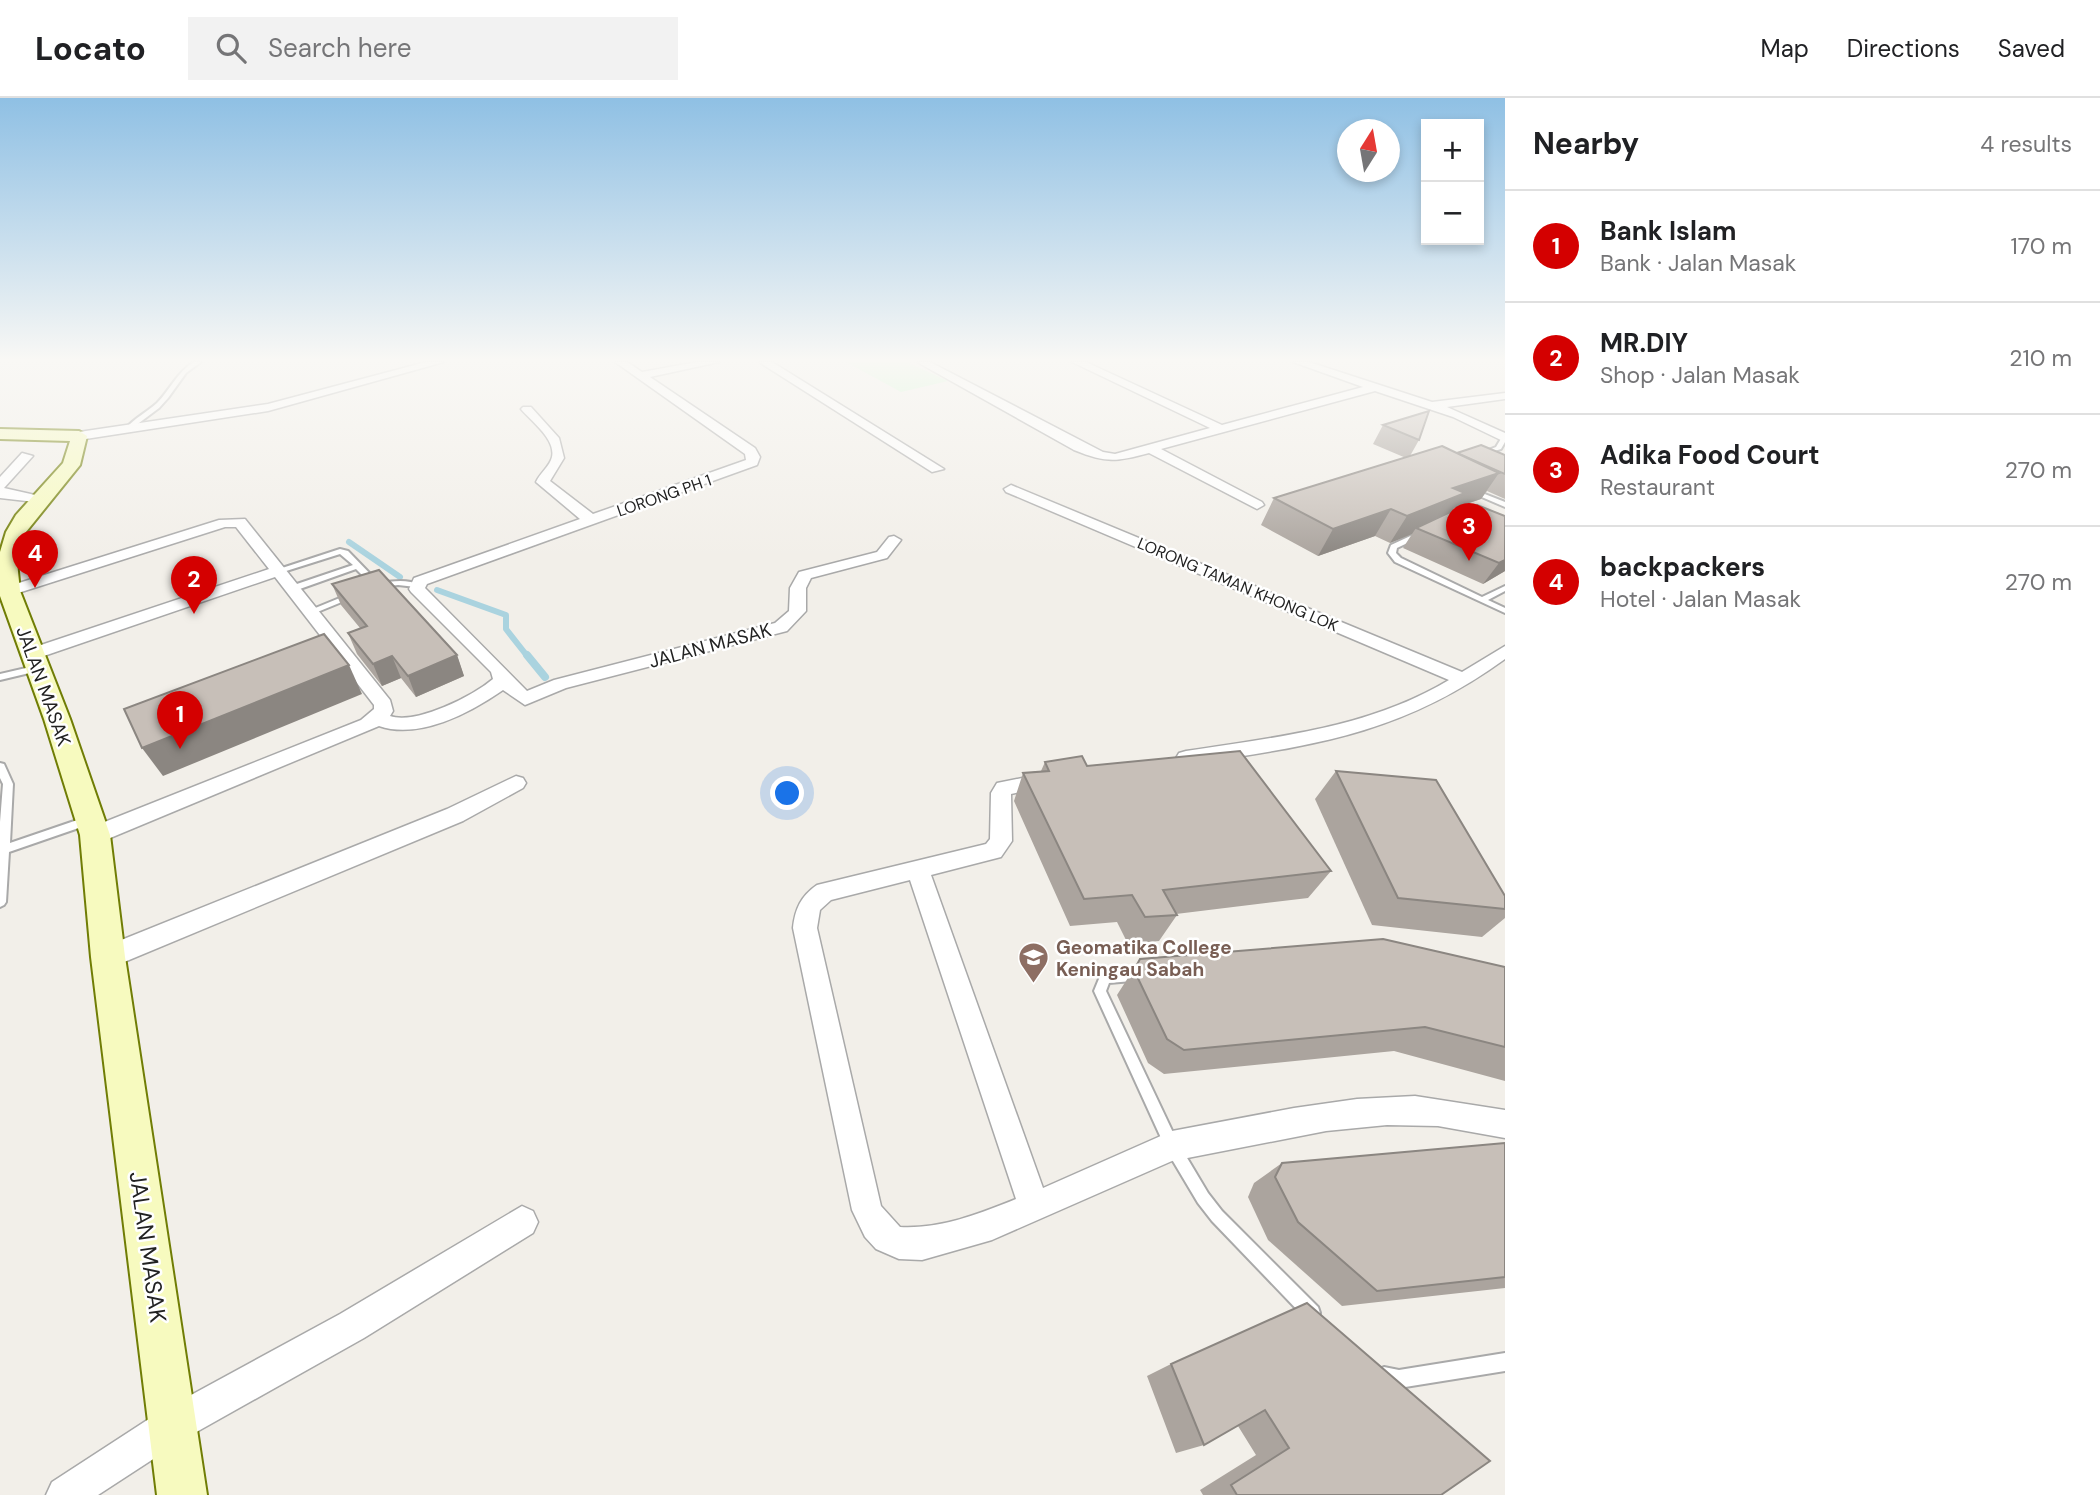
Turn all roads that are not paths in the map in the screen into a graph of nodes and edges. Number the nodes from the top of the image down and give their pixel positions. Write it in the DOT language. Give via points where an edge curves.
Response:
graph roads {
  1 [pos="134,427"];
  2 [pos="542,427"];
  3 [pos="715,427"];
  4 [pos="869,427"];
  5 [pos="1042,427"];
  6 [pos="1217,427"];
  7 [pos="1228,427"];
  8 [pos="1485,427"];
  9 [pos="129,428"];
  10 [pos="1221,429"];
  11 [pos="0,433"];
  12 [pos="79,436"];
  13 [pos="1504,438"];
  14 [pos="1153,450"];
  15 [pos="1505,453"];
  16 [pos="1484,454"];
  17 [pos="27,456"];
  18 [pos="1469,458"];
  19 [pos="1492,463"];
  20 [pos="937,469"];
  21 [pos="0,485"];
  22 [pos="1011,489"];
  23 [pos="1467,489"];
  24 [pos="0,491"];
  25 [pos="39,500"];
  26 [pos="1256,505"];
  27 [pos="1505,505"];
  28 [pos="591,520"];
  29 [pos="1433,530"];
  30 [pos="894,540"];
  31 [pos="358,566"];
  32 [pos="280,570"];
  33 [pos="416,585"];
  34 [pos="377,586"];
  35 [pos="294,588"];
  36 [pos="1505,588"];
  37 [pos="366,590"];
  38 [pos="5,592"];
  39 [pos="355,595"];
  40 [pos="1482,600"];
  41 [pos="312,611"];
  42 [pos="1505,611"];
  43 [pos="1505,651"];
  44 [pos="36,661"];
  45 [pos="0,677"];
  46 [pos="503,680"];
  47 [pos="1465,680"];
  48 [pos="378,719"];
  49 [pos="1160,762"];
  50 [pos="0,767"];
  51 [pos="1072,776"];
  52 [pos="516,783"];
  53 [pos="93,827"];
  54 [pos="2,850"];
  55 [pos="918,870"];
  56 [pos="0,902"];
  57 [pos="108,957"];
  58 [pos="1159,974"];
  59 [pos="1505,1124"];
  60 [pos="1172,1146"];
  61 [pos="1034,1207"];
  62 [pos="522,1222"];
  63 [pos="1325,1326"];
  64 [pos="1505,1362"];
  65 [pos="1370,1369"];
  66 [pos="172,1426"];
  67 [pos="65,1495"];
  68 [pos="182,1495"];
  1 -- 9 [label="street"];
  2 -- 28 [label="street" via="558,453 543,482"];
  3 -- 28 [label="street, LORONG PH 1" via="750,451 754,459 743,467"];
  4 -- 20 [label="street"];
  5 -- 14 [label="street" via="1090,453 1115,458"];
  6 -- 10 [label="street"];
  7 -- 10 [label="street"];
  8 -- 13 [label="street"];
  9 -- 12 [label="street"];
  10 -- 14 [label="street"];
  11 -- 12 [label="street"];
  12 -- 25 [label="street, JALAN MASAK" via="71,465"];
  13 -- 16 [label="lane" via="1499,448"];
  14 -- 26 [label="street"];
  15 -- 16 [label="lane"];
  16 -- 18 [label="lane"];
  16 -- 19 [label="lane"];
  17 -- 21 [label="street"];
  22 -- 47 [label="street, LORONG TAMAN KHONG LOK"];
  23 -- 27 [label="lane"];
  24 -- 25 [label="street"];
  25 -- 38 [label="street, JALAN MASAK" via="9,548"];
  28 -- 33 [label="street, LORONG PH 1"];
  29 -- 40 [label="lane" via="1392,552 1406,565"];
  30 -- 46 [label="street, JALAN MASAK" via="882,555 805,575 798,588 801,600 796,615 780,627 560,684 525,699"];
  31 -- 32 [label="lane" via="340,551"];
  31 -- 34 [label="lane"];
  31 -- 35 [label="lane"];
  32 -- 35 [label="street"];
  32 -- 38 [label="street" via="244,524 235,521"];
  32 -- 44 [label="street"];
  33 -- 34 [label="lane"];
  33 -- 46 [label="street" via="499,670"];
  34 -- 37 [label="lane"];
  35 -- 41 [label="street"];
  36 -- 40 [label="lane"];
  38 -- 44 [label="street, JALAN MASAK"];
  39 -- 41 [label="lane"];
  40 -- 42 [label="lane"];
  41 -- 48 [label="street" via="383,704"];
  43 -- 47 [label="street"];
  44 -- 45 [label="lane"];
  44 -- 53 [label="street, JALAN MASAK"];
  46 -- 48 [label="street" via="489,692 420,721 404,725"];
  47 -- 49 [label="street" via="1416,705 1346,729"];
  48 -- 53 [label="street"];
  50 -- 54 [label="lane" via="8,784"];
  51 -- 55 [label="street" via="1004,788 999,846"];
  52 -- 57 [label="street" via="455,814"];
  53 -- 54 [label="lane"];
  53 -- 57 [label="street, JALAN MASAK"];
  54 -- 56 [label="lane"];
  55 -- 61 [label="street"];
  55 -- 61 [label="street" via="825,892 812,899 806,910 805,928 867,1210 878,1232 900,1243 929,1246"];
  57 -- 66 [label="street, JALAN MASAK"];
  58 -- 60 [label="lane" via="1105,978 1100,991"];
  59 -- 60 [label="street" via="1443,1111 1412,1110 1348,1116"];
  60 -- 61 [label="street"];
  60 -- 63 [label="lane" via="1217,1216"];
  62 -- 66 [label="street" via="352,1326"];
  64 -- 65 [label="lane" via="1399,1379"];
  66 -- 67 [label="street"];
  66 -- 68 [label="street, JALAN MASAK"];
}
